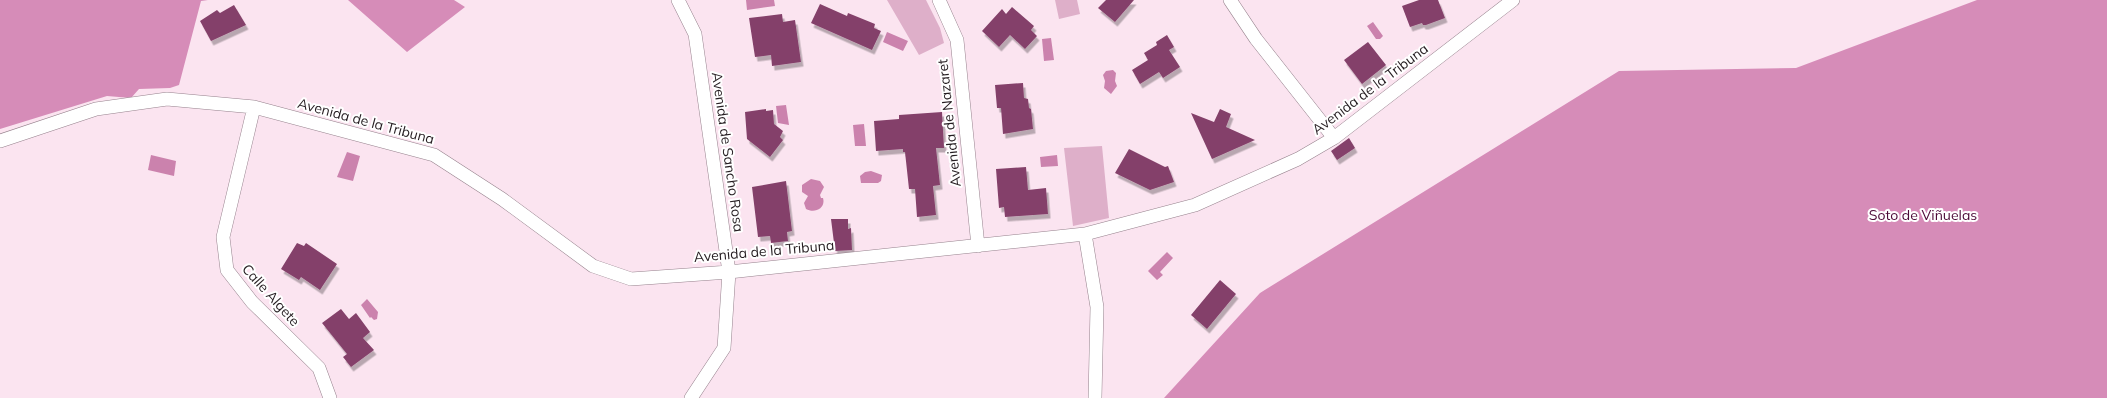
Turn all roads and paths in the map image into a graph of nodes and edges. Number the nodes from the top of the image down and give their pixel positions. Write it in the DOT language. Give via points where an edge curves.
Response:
graph roads {
  1 [pos="678,0"];
  2 [pos="939,0"];
  3 [pos="1230,0"];
  4 [pos="1513,0"];
  5 [pos="254,107"];
  6 [pos="1334,138"];
  7 [pos="0,141"];
  8 [pos="1085,234"];
  9 [pos="978,246"];
  10 [pos="729,272"];
  11 [pos="330,398"];
  12 [pos="691,398"];
  13 [pos="1095,398"];
  1 -- 10 [label="street, Avenida de Sancho Rosa" via="695,34"];
  2 -- 9 [label="street, Avenida de Nazaret" via="957,40"];
  3 -- 6 [label="street" via="1256,39"];
  4 -- 6 [label="street, Avenida de la Tribuna"];
  5 -- 7 [label="street, Avenida de la Tribuna" via="167,99 96,109"];
  5 -- 10 [label="street, Avenida de la Tribuna" via="434,155 502,199 593,266 631,279"];
  5 -- 11 [label="street, Calle Algete" via="222,237 227,270 252,302 319,368"];
  6 -- 8 [label="street, Avenida de la Tribuna" via="1298,159 1195,205"];
  8 -- 9 [label="street, Avenida de la Tribuna"];
  8 -- 13 [label="street" via="1096,307"];
  9 -- 10 [label="street, Avenida de la Tribuna"];
  10 -- 12 [label="street, Avenida de Sancho Rosa" via="724,348"];
}
